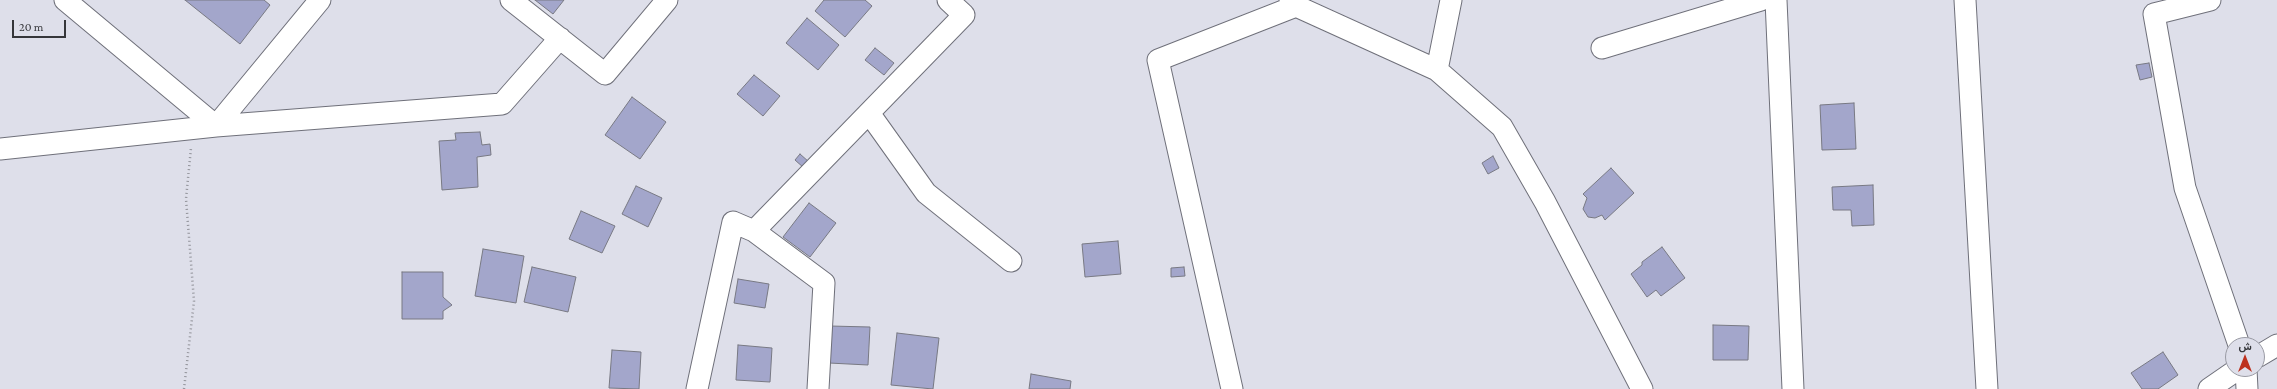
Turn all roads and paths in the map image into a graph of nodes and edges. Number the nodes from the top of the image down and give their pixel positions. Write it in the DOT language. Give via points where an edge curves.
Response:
graph roads {
  1 [pos="64,0"];
  2 [pos="320,0"];
  3 [pos="512,0"];
  4 [pos="667,0"];
  5 [pos="948,0"];
  6 [pos="1451,0"];
  7 [pos="1761,0"];
  8 [pos="1776,0"];
  9 [pos="1965,0"];
  10 [pos="2210,0"];
  11 [pos="1293,3"];
  12 [pos="560,38"];
  13 [pos="1602,48"];
  14 [pos="1437,70"];
  15 [pos="869,113"];
  16 [pos="216,126"];
  17 [pos="192,130"];
  18 [pos="0,149"];
  19 [pos="754,231"];
  20 [pos="1011,261"];
  21 [pos="2236,337"];
  22 [pos="2277,345"];
  23 [pos="2265,352"];
  24 [pos="2226,377"];
  25 [pos="2246,377"];
  26 [pos="184,389"];
  27 [pos="697,389"];
  28 [pos="818,389"];
  29 [pos="1232,389"];
  30 [pos="1642,389"];
  31 [pos="1793,389"];
  32 [pos="1987,389"];
  33 [pos="2209,389"];
  34 [pos="2247,389"];
  1 -- 16 [label="street"];
  2 -- 16 [label="street"];
  3 -- 12 [label="street"];
  4 -- 12 [label="street" via="605,74"];
  5 -- 15 [label="street" via="964,15"];
  6 -- 14 [label="street"];
  7 -- 13 [label="street"];
  8 -- 31 [label="street"];
  9 -- 32 [label="street"];
  10 -- 21 [label="street" via="2154,14 2185,188"];
  11 -- 14 [label="street"];
  11 -- 29 [label="street" via="1158,60"];
  12 -- 16 [label="street" via="502,104"];
  14 -- 30 [label="street" via="1502,127 1545,202"];
  15 -- 19 [label="street"];
  15 -- 20 [label="street" via="926,193"];
  16 -- 17 [label="street"];
  17 -- 18 [label="street"];
  17 -- 26 [label="path" via="186,199 194,301"];
  19 -- 27 [label="street" via="733,222"];
  19 -- 28 [label="street" via="824,283"];
  22 -- 23 [label="street"];
  24 -- 33 [label="street"];
  25 -- 34 [label="street"];
}
